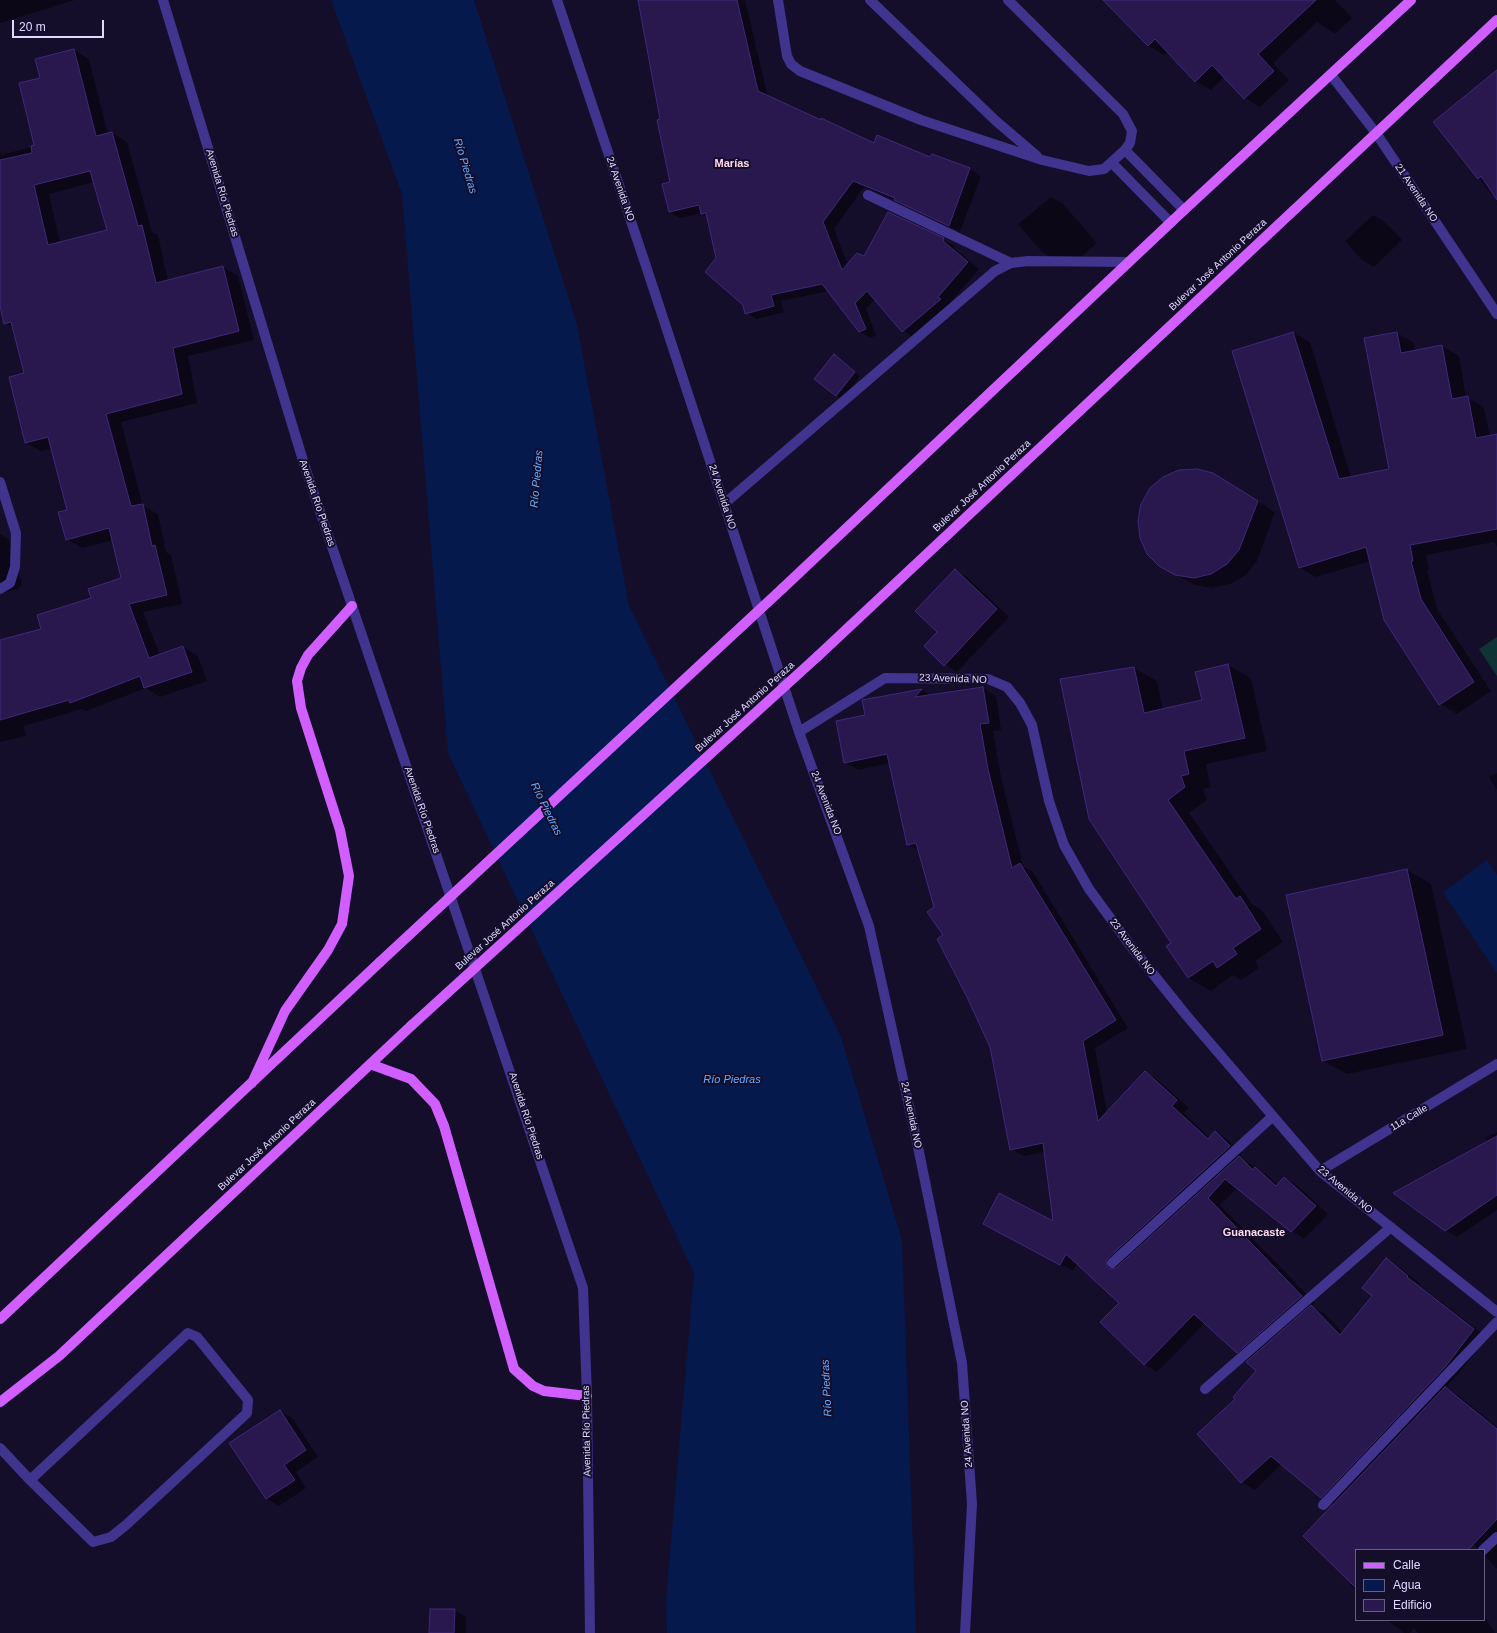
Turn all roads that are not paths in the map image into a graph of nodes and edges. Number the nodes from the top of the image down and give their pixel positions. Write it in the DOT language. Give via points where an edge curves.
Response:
graph roads {
  1 [pos="164,0"];
  2 [pos="557,0"];
  3 [pos="778,0"];
  4 [pos="870,0"];
  5 [pos="1008,0"];
  6 [pos="1411,0"];
  7 [pos="1497,20"];
  8 [pos="1331,75"];
  9 [pos="1376,133"];
  10 [pos="1125,150"];
  11 [pos="1042,160"];
  12 [pos="1112,163"];
  13 [pos="868,195"];
  14 [pos="1184,210"];
  15 [pos="1171,223"];
  16 [pos="1129,262"];
  17 [pos="1011,263"];
  18 [pos="1497,314"];
  19 [pos="0,482"];
  20 [pos="724,504"];
  21 [pos="0,589"];
  22 [pos="352,606"];
  23 [pos="799,732"];
  24 [pos="370,1064"];
  25 [pos="1497,1064"];
  26 [pos="252,1083"];
  27 [pos="1273,1116"];
  28 [pos="1320,1171"];
  29 [pos="1391,1227"];
  30 [pos="1112,1263"];
  31 [pos="1497,1312"];
  32 [pos="0,1319"];
  33 [pos="1497,1322"];
  34 [pos="1205,1389"];
  35 [pos="587,1396"];
  36 [pos="0,1402"];
  37 [pos="0,1448"];
  38 [pos="30,1480"];
  39 [pos="1323,1505"];
  40 [pos="1497,1537"];
  41 [pos="1484,1549"];
  42 [pos="590,1633"];
  43 [pos="965,1633"];
  1 -- 22 [label="street, Avenida Río Piedras" via="303,459"];
  2 -- 20 [label="street, 24 Avenida NO"];
  3 -- 11 [label="street" via="786,56 800,71 921,120"];
  4 -- 11 [label="street" via="996,121"];
  5 -- 10 [label="street" via="1123,114 1132,131 1130,143"];
  6 -- 8 [label="main road"];
  7 -- 9 [label="main road, Bulevar José Antonio Peraza"];
  8 -- 9 [label="street, 21 Avenida NO"];
  8 -- 14 [label="main road"];
  9 -- 18 [label="street, 21 Avenida NO"];
  9 -- 24 [label="main road, Bulevar José Antonio Peraza, bridge" via="818,656"];
  10 -- 12 [label="street"];
  10 -- 14 [label="street"];
  11 -- 12 [label="street" via="1089,171 1104,169"];
  12 -- 15 [label="street"];
  13 -- 17 [label="street"];
  14 -- 15 [label="main road"];
  15 -- 16 [label="main road"];
  16 -- 17 [label="street"];
  16 -- 26 [label="main road, bridge"];
  17 -- 20 [label="street" via="995,271"];
  19 -- 21 [label="street" via="16,534 15,567 10,583"];
  20 -- 23 [label="street, 24 Avenida NO"];
  22 -- 26 [label="main road" via="308,656 297,680 301,708 340,830 349,876 342,924 328,950 284,1011"];
  22 -- 35 [label="street, Avenida Río Piedras" via="583,1288"];
  23 -- 27 [label="street, 23 Avenida NO" via="884,678 988,679 1007,687 1020,703 1032,725 1049,801 1064,845 1089,889 1186,1015"];
  23 -- 43 [label="street, 24 Avenida NO" via="869,926 962,1363 972,1504"];
  24 -- 35 [label="main road" via="411,1079 435,1104 444,1126 514,1369 532,1386 544,1391"];
  24 -- 36 [label="main road, Bulevar José Antonio Peraza" via="59,1356"];
  25 -- 28 [label="street, 11a Calle"];
  26 -- 32 [label="main road"];
  27 -- 28 [label="street, 23 Avenida NO"];
  27 -- 30 [label="street"];
  28 -- 29 [label="street, 23 Avenida NO"];
  29 -- 31 [label="street, 23 Avenida NO"];
  29 -- 34 [label="street"];
  33 -- 39 [label="street"];
  35 -- 42 [label="street, Avenida Río Piedras"];
  37 -- 38 [label="street"];
  38 -- 38 [label="street" via="93,1542 111,1537 247,1413 248,1400 196,1337 188,1333"];
  40 -- 41 [label="street"];
}
